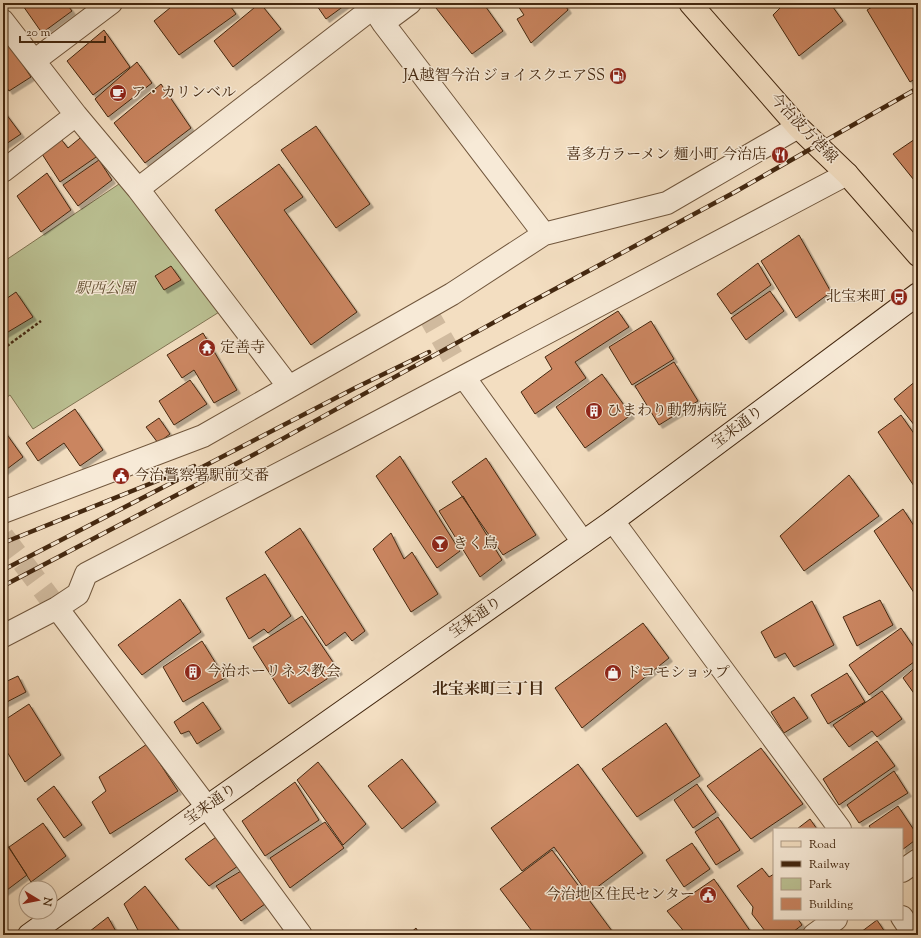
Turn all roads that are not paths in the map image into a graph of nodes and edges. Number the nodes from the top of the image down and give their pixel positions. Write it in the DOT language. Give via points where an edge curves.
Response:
graph roads {
  1 [pos="111,3"];
  2 [pos="410,3"];
  3 [pos="690,3"];
  4 [pos="376,11"];
  5 [pos="3,21"];
  6 [pos="34,61"];
  7 [pos="76,115"];
  8 [pos="798,127"];
  9 [pos="3,171"];
  10 [pos="847,174"];
  11 [pos="138,189"];
  12 [pos="544,234"];
  13 [pos="918,255"];
  14 [pos="918,294"];
  15 [pos="464,377"];
  16 [pos="289,387"];
  17 [pos="3,512"];
  18 [pos="613,520"];
  19 [pos="583,542"];
  20 [pos="57,608"];
  21 [pos="3,636"];
  22 [pos="208,807"];
  23 [pos="839,828"];
  24 [pos="918,860"];
  25 [pos="903,870"];
  26 [pos="903,918"];
  27 [pos="835,920"];
  28 [pos="28,935"];
  29 [pos="301,935"];
  30 [pos="814,935"];
  31 [pos="914,935"];
  1 -- 6 [label="street"];
  2 -- 4 [label="street"];
  3 -- 8 [label="main road, 今治波方港線"];
  4 -- 11 [label="street"];
  4 -- 12 [label="street"];
  5 -- 6 [label="street"];
  6 -- 7 [label="street"];
  7 -- 9 [label="street"];
  7 -- 11 [label="street"];
  8 -- 10 [label="main road, 今治波方港線"];
  8 -- 12 [label="street" via="667,203"];
  10 -- 13 [label="main road, 今治波方港線"];
  10 -- 15 [label="street"];
  11 -- 16 [label="street"];
  12 -- 16 [label="street" via="452,294"];
  14 -- 18 [label="street, 宝来通り"];
  15 -- 19 [label="street"];
  15 -- 20 [label="street" via="86,574 78,594"];
  16 -- 17 [label="street" via="203,436"];
  18 -- 19 [label="street, 宝来通り"];
  18 -- 23 [label="street"];
  19 -- 22 [label="street, 宝来通り"];
  20 -- 21 [label="street"];
  20 -- 22 [label="street"];
  22 -- 28 [label="street, 宝来通り"];
  22 -- 29 [label="street"];
  24 -- 25 [label="street"];
  26 -- 31 [label="street"];
  27 -- 30 [label="street"];
}
